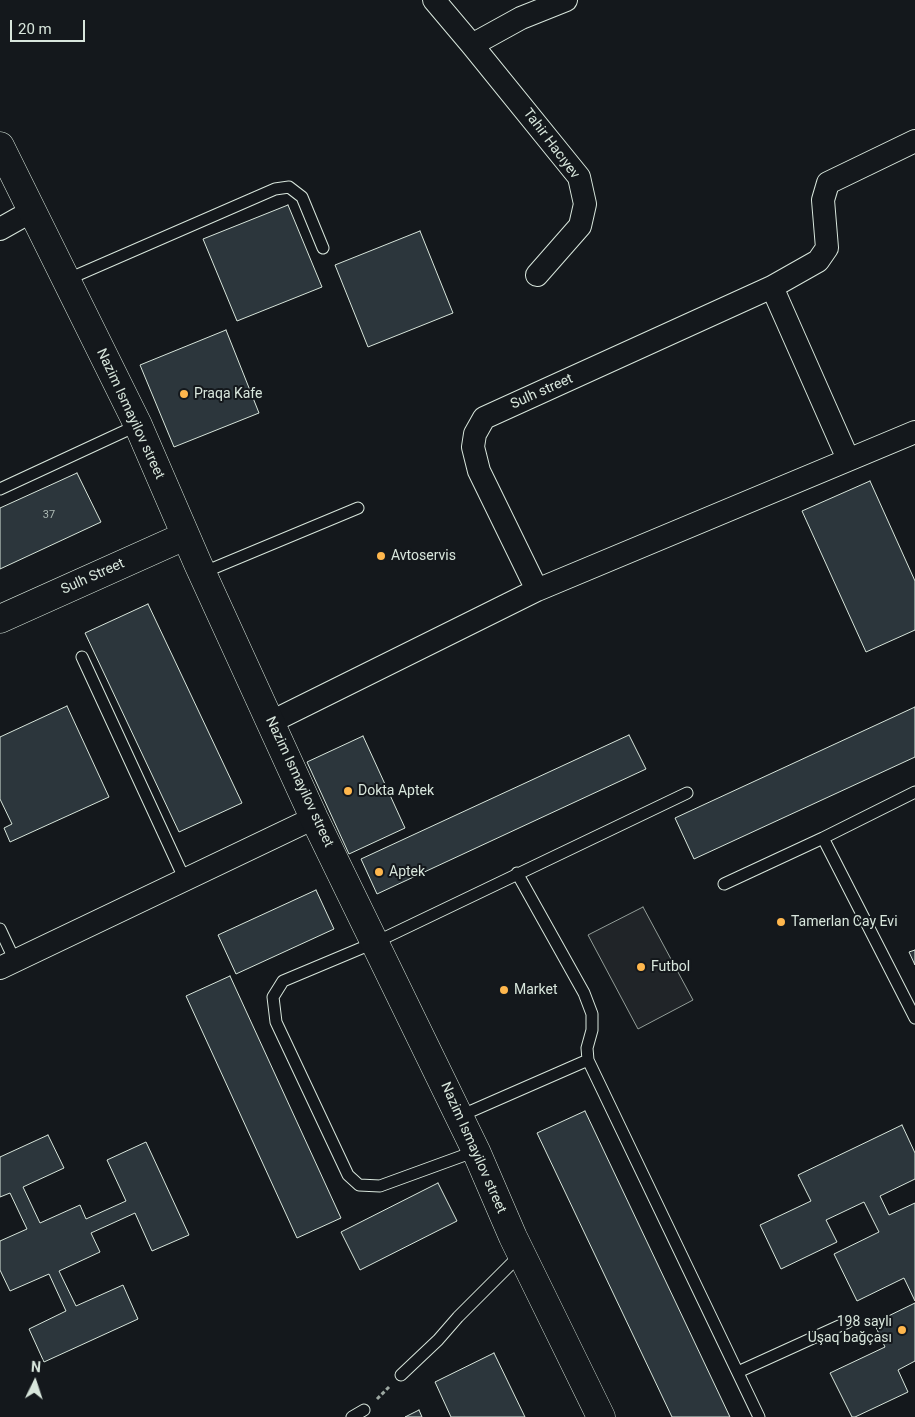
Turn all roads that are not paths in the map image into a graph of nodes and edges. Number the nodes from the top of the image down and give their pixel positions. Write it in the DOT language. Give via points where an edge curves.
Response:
graph roads {
  1 [pos="434,0"];
  2 [pos="566,0"];
  3 [pos="472,44"];
  4 [pos="915,141"];
  5 [pos="0,146"];
  6 [pos="32,211"];
  7 [pos="0,229"];
  8 [pos="323,248"];
  9 [pos="537,275"];
  10 [pos="66,280"];
  11 [pos="772,287"];
  12 [pos="138,425"];
  13 [pos="915,432"];
  14 [pos="848,459"];
  15 [pos="0,489"];
  16 [pos="358,508"];
  17 [pos="185,536"];
  18 [pos="202,574"];
  19 [pos="537,590"];
  20 [pos="0,619"];
  21 [pos="82,657"];
  22 [pos="271,722"];
  23 [pos="687,792"];
  24 [pos="915,792"];
  25 [pos="314,818"];
  26 [pos="822,838"];
  27 [pos="517,873"];
  28 [pos="185,880"];
  29 [pos="724,884"];
  30 [pos="0,929"];
  31 [pos="376,942"];
  32 [pos="7,965"];
  33 [pos="915,1018"];
  34 [pos="588,1060"];
  35 [pos="460,1116"];
  36 [pos="476,1151"];
  37 [pos="521,1254"];
  38 [pos="848,1322"];
  39 [pos="738,1372"];
  40 [pos="401,1375"];
  41 [pos="364,1410"];
  42 [pos="352,1417"];
  43 [pos="602,1417"];
  44 [pos="759,1417"];
  1 -- 3 [label="street, Tahir Hacıyev"];
  2 -- 3 [label="street" via="521,18"];
  3 -- 9 [label="street, Tahir Hacıyev" via="579,177 585,204 580,226"];
  4 -- 11 [label="street, Sulh street" via="828,183 823,200 827,248 818,261"];
  5 -- 6 [label="street, Nazim Ismayilov street"];
  6 -- 7 [label="street"];
  6 -- 10 [label="street, Nazim Ismayilov street"];
  8 -- 10 [label="lane" via="302,197 289,188 282,188"];
  10 -- 12 [label="street, Nazim Ismayilov street"];
  11 -- 14 [label="street"];
  11 -- 19 [label="street, Sulh street" via="484,418 475,434 473,447 479,471"];
  12 -- 15 [label="lane"];
  12 -- 17 [label="street, Nazim Ismayilov street"];
  13 -- 14 [label="street"];
  14 -- 19 [label="street"];
  16 -- 18 [label="lane"];
  17 -- 18 [label="street, Nazim Ismayilov street"];
  17 -- 20 [label="street, Sulh Street"];
  18 -- 22 [label="street, Nazim Ismayilov street"];
  19 -- 22 [label="street"];
  21 -- 28 [label="lane"];
  22 -- 25 [label="street, Nazim Ismayilov street"];
  23 -- 27 [label="lane"];
  24 -- 26 [label="lane"];
  25 -- 28 [label="street"];
  25 -- 31 [label="street, Nazim Ismayilov street"];
  26 -- 29 [label="lane"];
  26 -- 33 [label="lane"];
  27 -- 31 [label="lane"];
  27 -- 34 [label="lane" via="584,993 592,1014"];
  28 -- 32 [label="street"];
  30 -- 32 [label="lane"];
  31 -- 35 [label="street, Nazim Ismayilov street"];
  31 -- 36 [label="lane" via="283,981 273,997 276,1022 348,1176 359,1185 380,1186"];
  34 -- 35 [label="lane"];
  34 -- 39 [label="lane"];
  35 -- 36 [label="street, Nazim Ismayilov street"];
  36 -- 37 [label="street, Nazim Ismayilov street"];
  37 -- 40 [label="lane"];
  37 -- 43 [label="street, Nazim Ismayilov street"];
  38 -- 39 [label="lane"];
  39 -- 44 [label="lane"];
  41 -- 42 [label="lane"];
}
